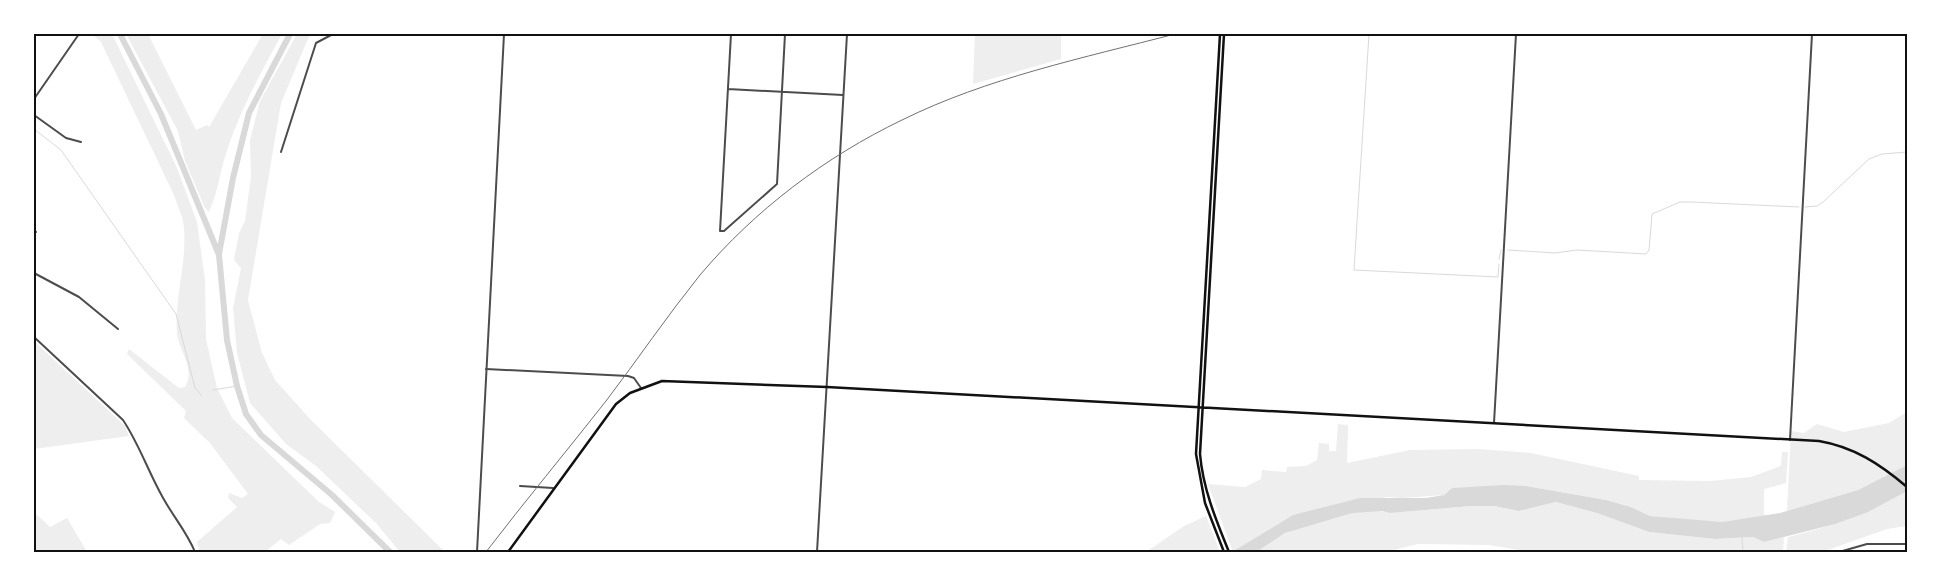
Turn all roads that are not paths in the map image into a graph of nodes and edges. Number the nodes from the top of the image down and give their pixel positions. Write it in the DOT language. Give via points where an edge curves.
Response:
graph roads {
  1 [pos="79,34"];
  2 [pos="333,34"];
  3 [pos="504,34"];
  4 [pos="731,34"];
  5 [pos="785,34"];
  6 [pos="847,34"];
  7 [pos="1220,34"];
  8 [pos="1224,34"];
  9 [pos="1516,34"];
  10 [pos="1812,34"];
  11 [pos="728,89"];
  12 [pos="782,92"];
  13 [pos="843,95"];
  14 [pos="34,99"];
  15 [pos="34,116"];
  16 [pos="81,142"];
  17 [pos="281,152"];
  18 [pos="34,273"];
  19 [pos="118,329"];
  20 [pos="34,337"];
  21 [pos="486,369"];
  22 [pos="827,387"];
  23 [pos="641,388"];
  24 [pos="1201,408"];
  25 [pos="1494,424"];
  26 [pos="1790,440"];
  27 [pos="520,486"];
  28 [pos="1907,487"];
  29 [pos="553,488"];
  30 [pos="1907,544"];
  31 [pos="194,552"];
  32 [pos="477,552"];
  33 [pos="508,552"];
  34 [pos="817,552"];
  35 [pos="1224,552"];
  36 [pos="1229,552"];
  37 [pos="1839,552"];
  1 -- 14 [label="street"];
  2 -- 17 [label="street" via="316,43"];
  3 -- 21 [label="street"];
  4 -- 11 [label="street"];
  5 -- 12 [label="street"];
  6 -- 13 [label="street"];
  7 -- 24 [label="main road"];
  8 -- 24 [label="main road"];
  9 -- 25 [label="street"];
  10 -- 26 [label="street"];
  11 -- 12 [label="street"];
  11 -- 12 [label="street" via="720,231 724,231 777,184"];
  12 -- 13 [label="street"];
  13 -- 22 [label="street"];
  15 -- 16 [label="street" via="66,138"];
  18 -- 19 [label="street" via="78,297"];
  20 -- 31 [label="street" via="123,420"];
  21 -- 23 [label="street" via="628,376 634,378"];
  21 -- 32 [label="street"];
  22 -- 23 [label="main road" via="684,380 662,381"];
  22 -- 24 [label="main road"];
  22 -- 34 [label="street"];
  23 -- 29 [label="main road" via="616,404"];
  24 -- 25 [label="main road"];
  24 -- 35 [label="main road" via="1197,469"];
  24 -- 36 [label="main road" via="1201,468"];
  25 -- 26 [label="main road"];
  26 -- 28 [label="main road" via="1818,441 1852,450 1882,466"];
  27 -- 29 [label="street"];
  29 -- 33 [label="main road"];
  30 -- 37 [label="street" via="1866,544"];
}
